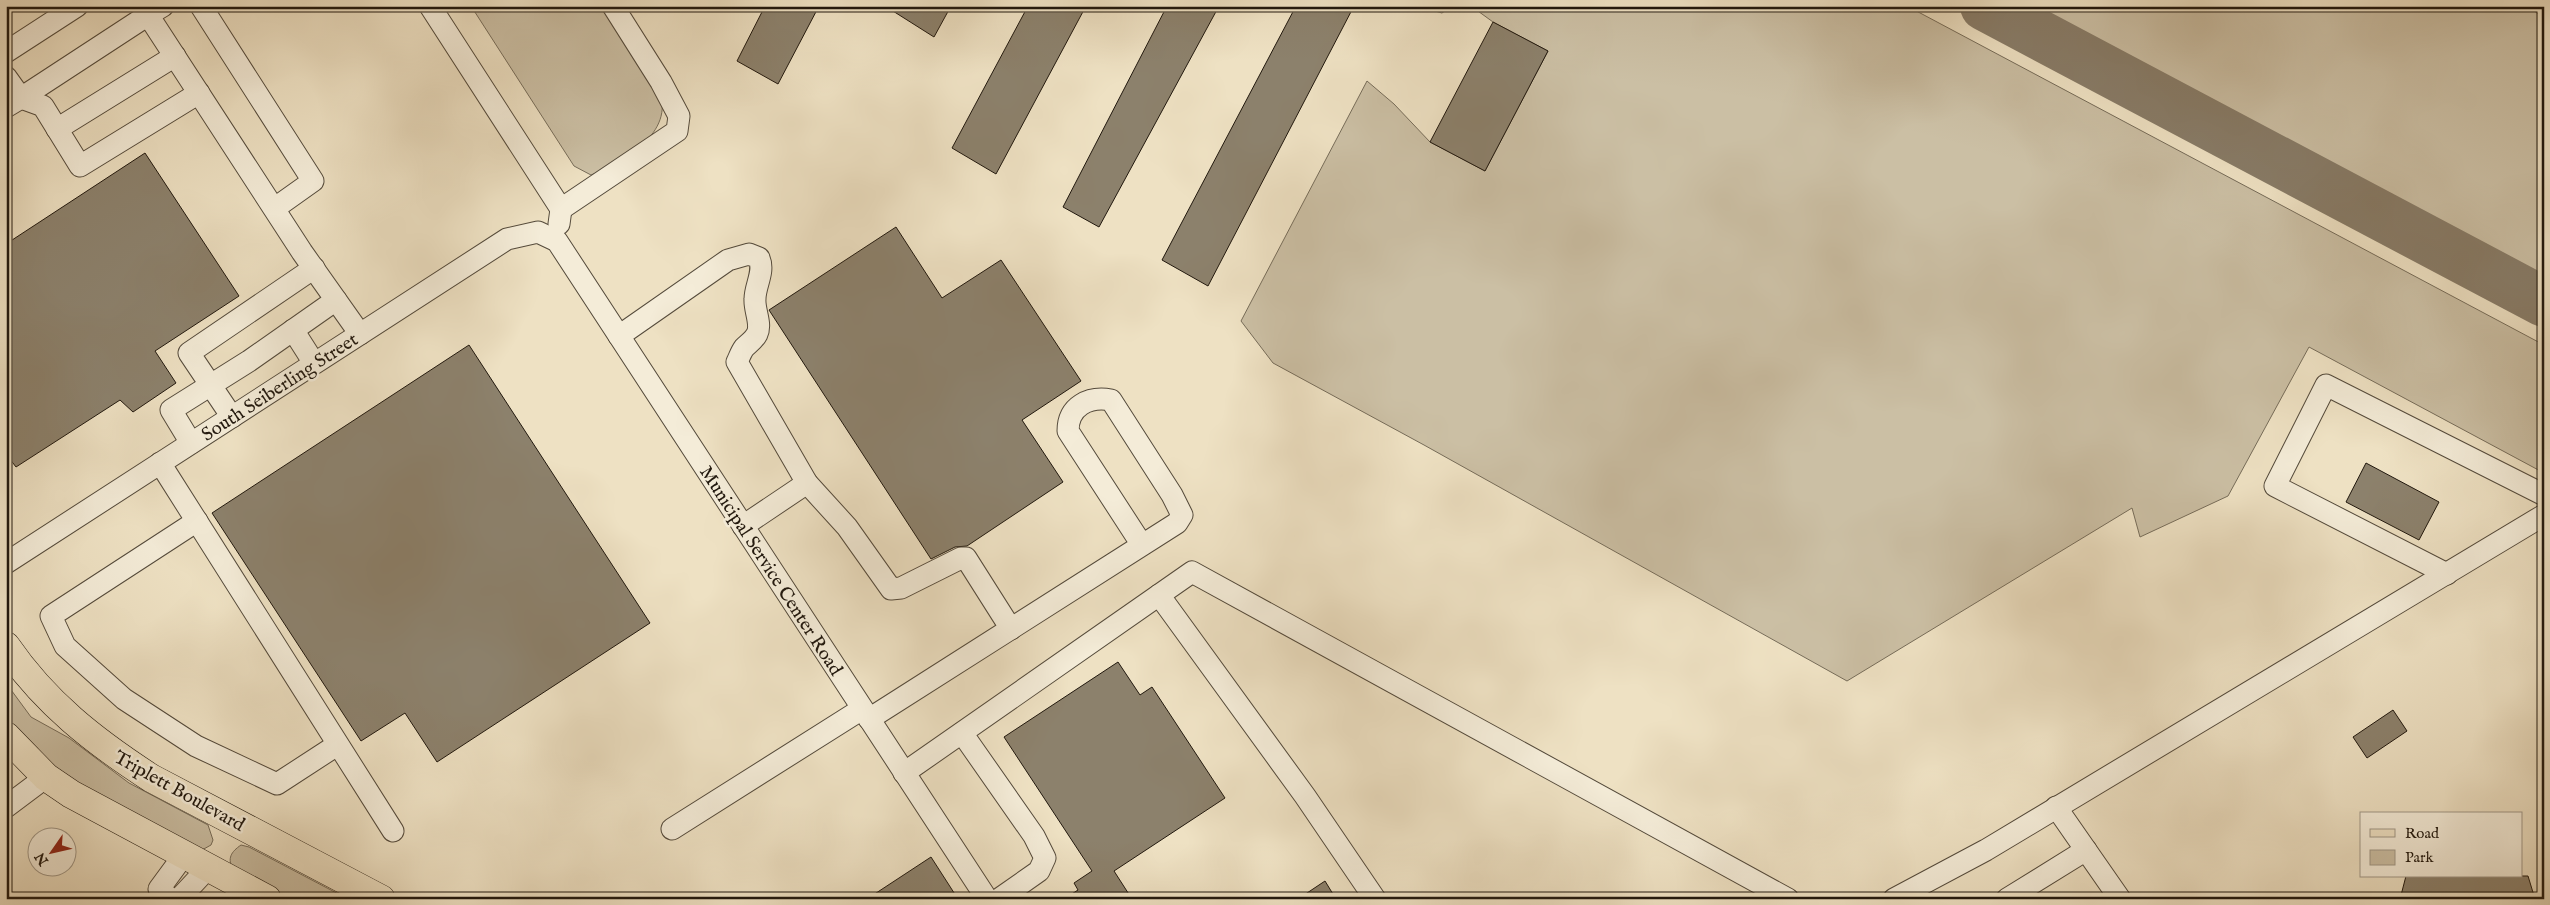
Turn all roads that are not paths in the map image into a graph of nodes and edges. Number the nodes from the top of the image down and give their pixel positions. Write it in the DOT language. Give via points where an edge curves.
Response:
graph roads {
  1 [pos="77,6"];
  2 [pos="201,6"];
  3 [pos="430,6"];
  4 [pos="613,6"];
  5 [pos="156,10"];
  6 [pos="6,52"];
  7 [pos="175,56"];
  8 [pos="6,77"];
  9 [pos="199,93"];
  10 [pos="14,103"];
  11 [pos="57,129"];
  12 [pos="275,208"];
  13 [pos="561,209"];
  14 [pos="557,241"];
  15 [pos="314,268"];
  16 [pos="336,300"];
  17 [pos="292,330"];
  18 [pos="360,334"];
  19 [pos="619,336"];
  20 [pos="314,364"];
  21 [pos="212,385"];
  22 [pos="232,417"];
  23 [pos="191,443"];
  24 [pos="160,463"];
  25 [pos="807,484"];
  26 [pos="2544,495"];
  27 [pos="2544,515"];
  28 [pos="197,521"];
  29 [pos="743,526"];
  30 [pos="1142,545"];
  31 [pos="6,563"];
  32 [pos="2447,574"];
  33 [pos="1159,595"];
  34 [pos="1011,629"];
  35 [pos="6,646"];
  36 [pos="865,714"];
  37 [pos="962,732"];
  38 [pos="6,736"];
  39 [pos="337,745"];
  40 [pos="904,773"];
  41 [pos="46,777"];
  42 [pos="6,807"];
  43 [pos="2056,807"];
  44 [pos="672,829"];
  45 [pos="393,831"];
  46 [pos="2086,850"];
  47 [pos="184,855"];
  48 [pos="208,868"];
  49 [pos="171,899"];
  50 [pos="179,899"];
  51 [pos="266,899"];
  52 [pos="381,899"];
  53 [pos="987,899"];
  54 [pos="999,899"];
  55 [pos="1375,899"];
  56 [pos="1788,899"];
  57 [pos="1894,899"];
  58 [pos="2007,899"];
  59 [pos="2120,899"];
  1 -- 6 [label="street"];
  2 -- 12 [label="street" via="314,181"];
  3 -- 13 [label="street"];
  4 -- 13 [label="street" via="679,116 677,131"];
  5 -- 7 [label="street"];
  5 -- 10 [label="street"];
  7 -- 9 [label="street"];
  7 -- 11 [label="street"];
  8 -- 10 [label="street"];
  9 -- 11 [label="street" via="80,166"];
  9 -- 12 [label="street"];
  10 -- 11 [label="street" via="42,106"];
  12 -- 15 [label="street"];
  13 -- 14 [label="street"];
  14 -- 18 [label="street, South Seiberling Street" via="538,232 514,236"];
  14 -- 19 [label="street, Municipal Service Center Road"];
  15 -- 16 [label="street"];
  15 -- 21 [label="street" via="189,352"];
  16 -- 17 [label="street"];
  16 -- 18 [label="street"];
  17 -- 20 [label="street"];
  17 -- 21 [label="street"];
  18 -- 20 [label="street, South Seiberling Street"];
  19 -- 25 [label="street" via="728,260 749,254 759,258 761,272 754,301 759,328 737,362"];
  19 -- 29 [label="street, Municipal Service Center Road"];
  20 -- 22 [label="street, South Seiberling Street"];
  21 -- 22 [label="street"];
  21 -- 23 [label="street" via="171,410"];
  22 -- 23 [label="street, South Seiberling Street"];
  23 -- 24 [label="street, South Seiberling Street"];
  24 -- 28 [label="street"];
  24 -- 31 [label="street, South Seiberling Street"];
  25 -- 29 [label="street"];
  25 -- 34 [label="street" via="847,527 891,588 901,588 966,558"];
  26 -- 32 [label="street" via="2326,385 2275,486"];
  27 -- 32 [label="street"];
  28 -- 39 [label="street"];
  28 -- 39 [label="street" via="51,616 65,646 124,699 196,746 277,784"];
  29 -- 36 [label="street, Municipal Service Center Road"];
  30 -- 30 [label="street" via="1177,523 1182,515 1111,400 1098,398 1076,410 1068,419 1068,431"];
  30 -- 34 [label="street"];
  32 -- 43 [label="street"];
  33 -- 37 [label="street"];
  33 -- 55 [label="street" via="1305,796"];
  33 -- 56 [label="street" via="1192,572"];
  34 -- 36 [label="street"];
  35 -- 52 [label="main road, Triplett Boulevard" via="66,716 117,756 151,778"];
  36 -- 40 [label="street, Municipal Service Center Road"];
  36 -- 44 [label="street"];
  37 -- 40 [label="street"];
  37 -- 54 [label="street" via="1034,836 1045,858 1039,871"];
  38 -- 41 [label="main road"];
  39 -- 45 [label="street"];
  40 -- 53 [label="street, Municipal Service Center Road"];
  41 -- 42 [label="street"];
  41 -- 47 [label="main road" via="106,815"];
  43 -- 46 [label="street"];
  43 -- 57 [label="street" via="1986,850"];
  46 -- 58 [label="street"];
  46 -- 59 [label="street"];
  47 -- 48 [label="main road"];
  47 -- 49 [label="street" via="159,889"];
  48 -- 50 [label="street"];
  48 -- 51 [label="main road"];
}
